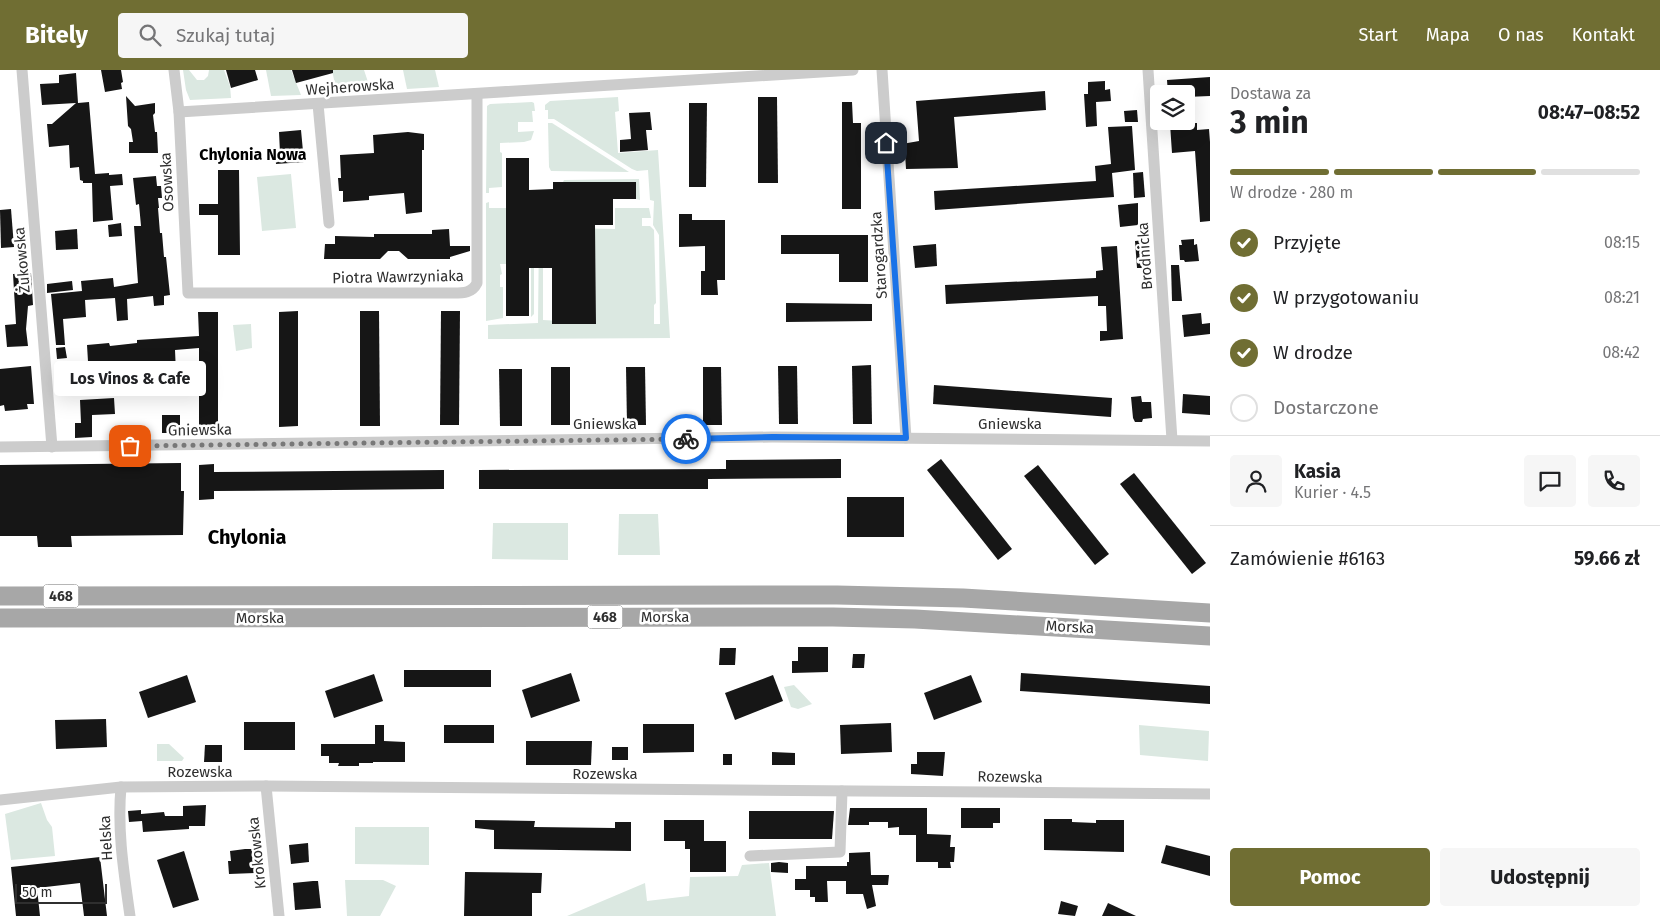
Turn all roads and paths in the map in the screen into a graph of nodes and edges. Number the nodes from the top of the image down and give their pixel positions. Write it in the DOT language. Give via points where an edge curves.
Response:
graph roads {
  1 [pos="22,70"];
  2 [pos="174,70"];
  3 [pos="853,70"];
  4 [pos="882,70"];
  5 [pos="1148,70"];
  6 [pos="476,94"];
  7 [pos="318,104"];
  8 [pos="179,112"];
  9 [pos="330,223"];
  10 [pos="188,293"];
  11 [pos="906,438"];
  12 [pos="1172,440"];
  13 [pos="1210,441"];
  14 [pos="52,447"];
  15 [pos="0,448"];
  16 [pos="0,596"];
  17 [pos="1210,613"];
  18 [pos="0,618"];
  19 [pos="1210,636"];
  20 [pos="266,786"];
  21 [pos="120,787"];
  22 [pos="842,791"];
  23 [pos="1210,794"];
  24 [pos="0,800"];
  25 [pos="750,856"];
  26 [pos="130,916"];
  27 [pos="279,916"];
  1 -- 14 [label="street, Żukowska"];
  2 -- 8 [label="street, Osowska"];
  3 -- 6 [label="street, Wejherowska"];
  4 -- 11 [label="street, Starogardzka"];
  5 -- 12 [label="street, Brodnicka"];
  6 -- 7 [label="street, Wejherowska"];
  6 -- 10 [label="street, Piotra Wawrzyniaka" via="477,283 474,289 453,293"];
  7 -- 8 [label="street, Wejherowska"];
  7 -- 9 [label="street"];
  8 -- 10 [label="street, Osowska"];
  11 -- 12 [label="street, Gniewska"];
  11 -- 14 [label="street, Gniewska"];
  12 -- 13 [label="street, Gniewska"];
  14 -- 15 [label="street, Gniewska"];
  16 -- 17 [label="main road, Morska / 468" via="837,595 963,598"];
  18 -- 19 [label="main road, Morska / 468" via="833,617 963,621"];
  20 -- 21 [label="street, Rozewska"];
  20 -- 22 [label="street, Rozewska"];
  20 -- 27 [label="street, Krokowska"];
  21 -- 24 [label="street, Rozewska"];
  21 -- 26 [label="street, Helska" via="121,852"];
  22 -- 23 [label="street, Rozewska"];
  22 -- 25 [label="street" via="840,852"];
}
